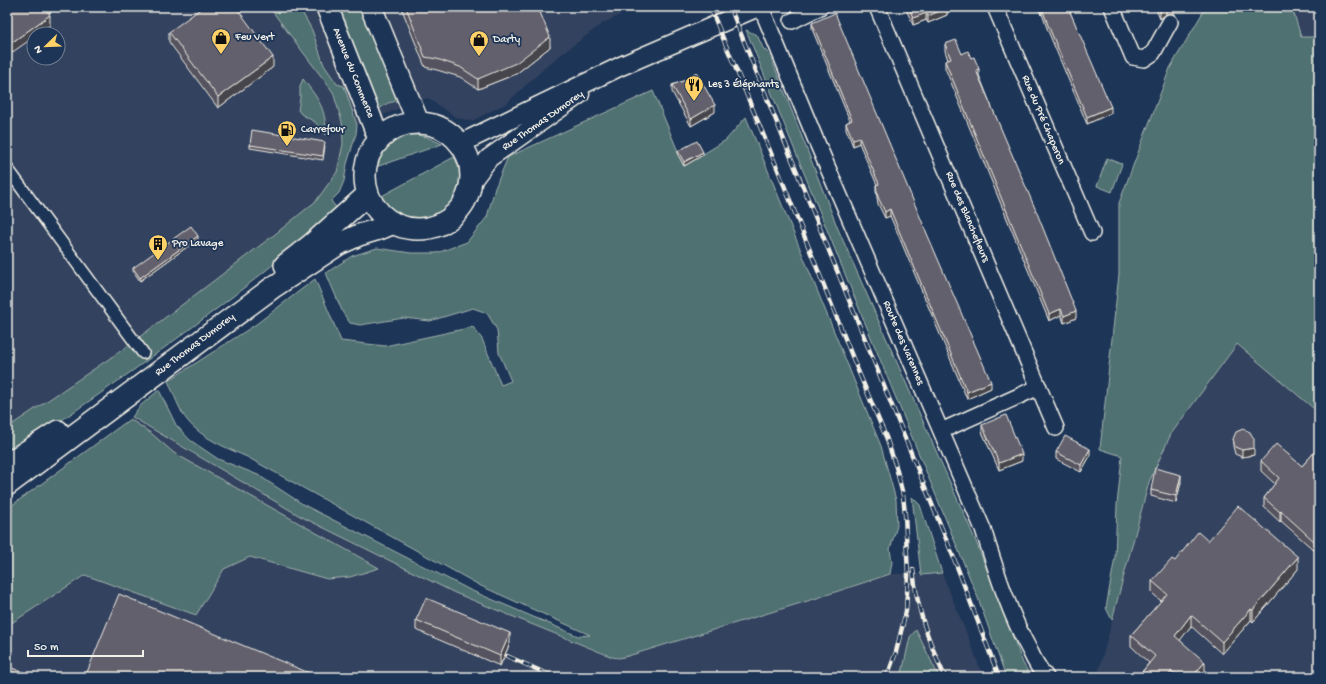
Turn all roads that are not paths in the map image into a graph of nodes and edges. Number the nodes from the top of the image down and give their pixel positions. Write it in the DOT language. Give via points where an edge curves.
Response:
graph roads {
  1 [pos="327,7"];
  2 [pos="371,7"];
  3 [pos="758,7"];
  4 [pos="761,7"];
  5 [pos="820,7"];
  6 [pos="877,7"];
  7 [pos="995,7"];
  8 [pos="1112,7"];
  9 [pos="792,21"];
  10 [pos="1170,22"];
  11 [pos="621,66"];
  12 [pos="418,122"];
  13 [pos="379,139"];
  14 [pos="462,144"];
  15 [pos="7,168"];
  16 [pos="472,182"];
  17 [pos="368,194"];
  18 [pos="394,224"];
  19 [pos="1092,233"];
  20 [pos="143,353"];
  21 [pos="1039,387"];
  22 [pos="1056,428"];
  23 [pos="941,431"];
  24 [pos="7,464"];
  25 [pos="7,485"];
  26 [pos="1046,677"];
  1 -- 13 [label="main road, Avenue du Commerce"];
  2 -- 12 [label="main road"];
  3 -- 11 [label="street, Rue Thomas Dumorey"];
  4 -- 23 [label="street, Route des Varennes"];
  5 -- 9 [label="street"];
  6 -- 21 [label="street, Rue des Blanchefleurs"];
  7 -- 19 [label="street, Rue du Pré Chaperon"];
  8 -- 10 [label="street" via="1133,57 1144,59 1152,53"];
  11 -- 14 [label="street, Rue Thomas Dumorey"];
  11 -- 16 [label="street, Rue Thomas Dumorey" via="490,158"];
  12 -- 13 [label="main road" via="404,124"];
  12 -- 14 [label="main road" via="434,125 449,132"];
  13 -- 17 [label="main road" via="366,165 365,180"];
  14 -- 16 [label="main road" via="470,162"];
  15 -- 20 [label="street"];
  16 -- 18 [label="main road" via="464,204 444,223 427,229 410,229"];
  17 -- 18 [label="main road" via="378,211"];
  17 -- 24 [label="main road, Rue Thomas Dumorey" via="312,244 256,288 90,409"];
  18 -- 25 [label="main road, Rue Thomas Dumorey" via="339,244 272,288"];
  21 -- 22 [label="street, Rue des Blanchefleurs"];
  21 -- 23 [label="street"];
  23 -- 26 [label="street, Route des Varennes" via="983,529 1021,636"];
}
